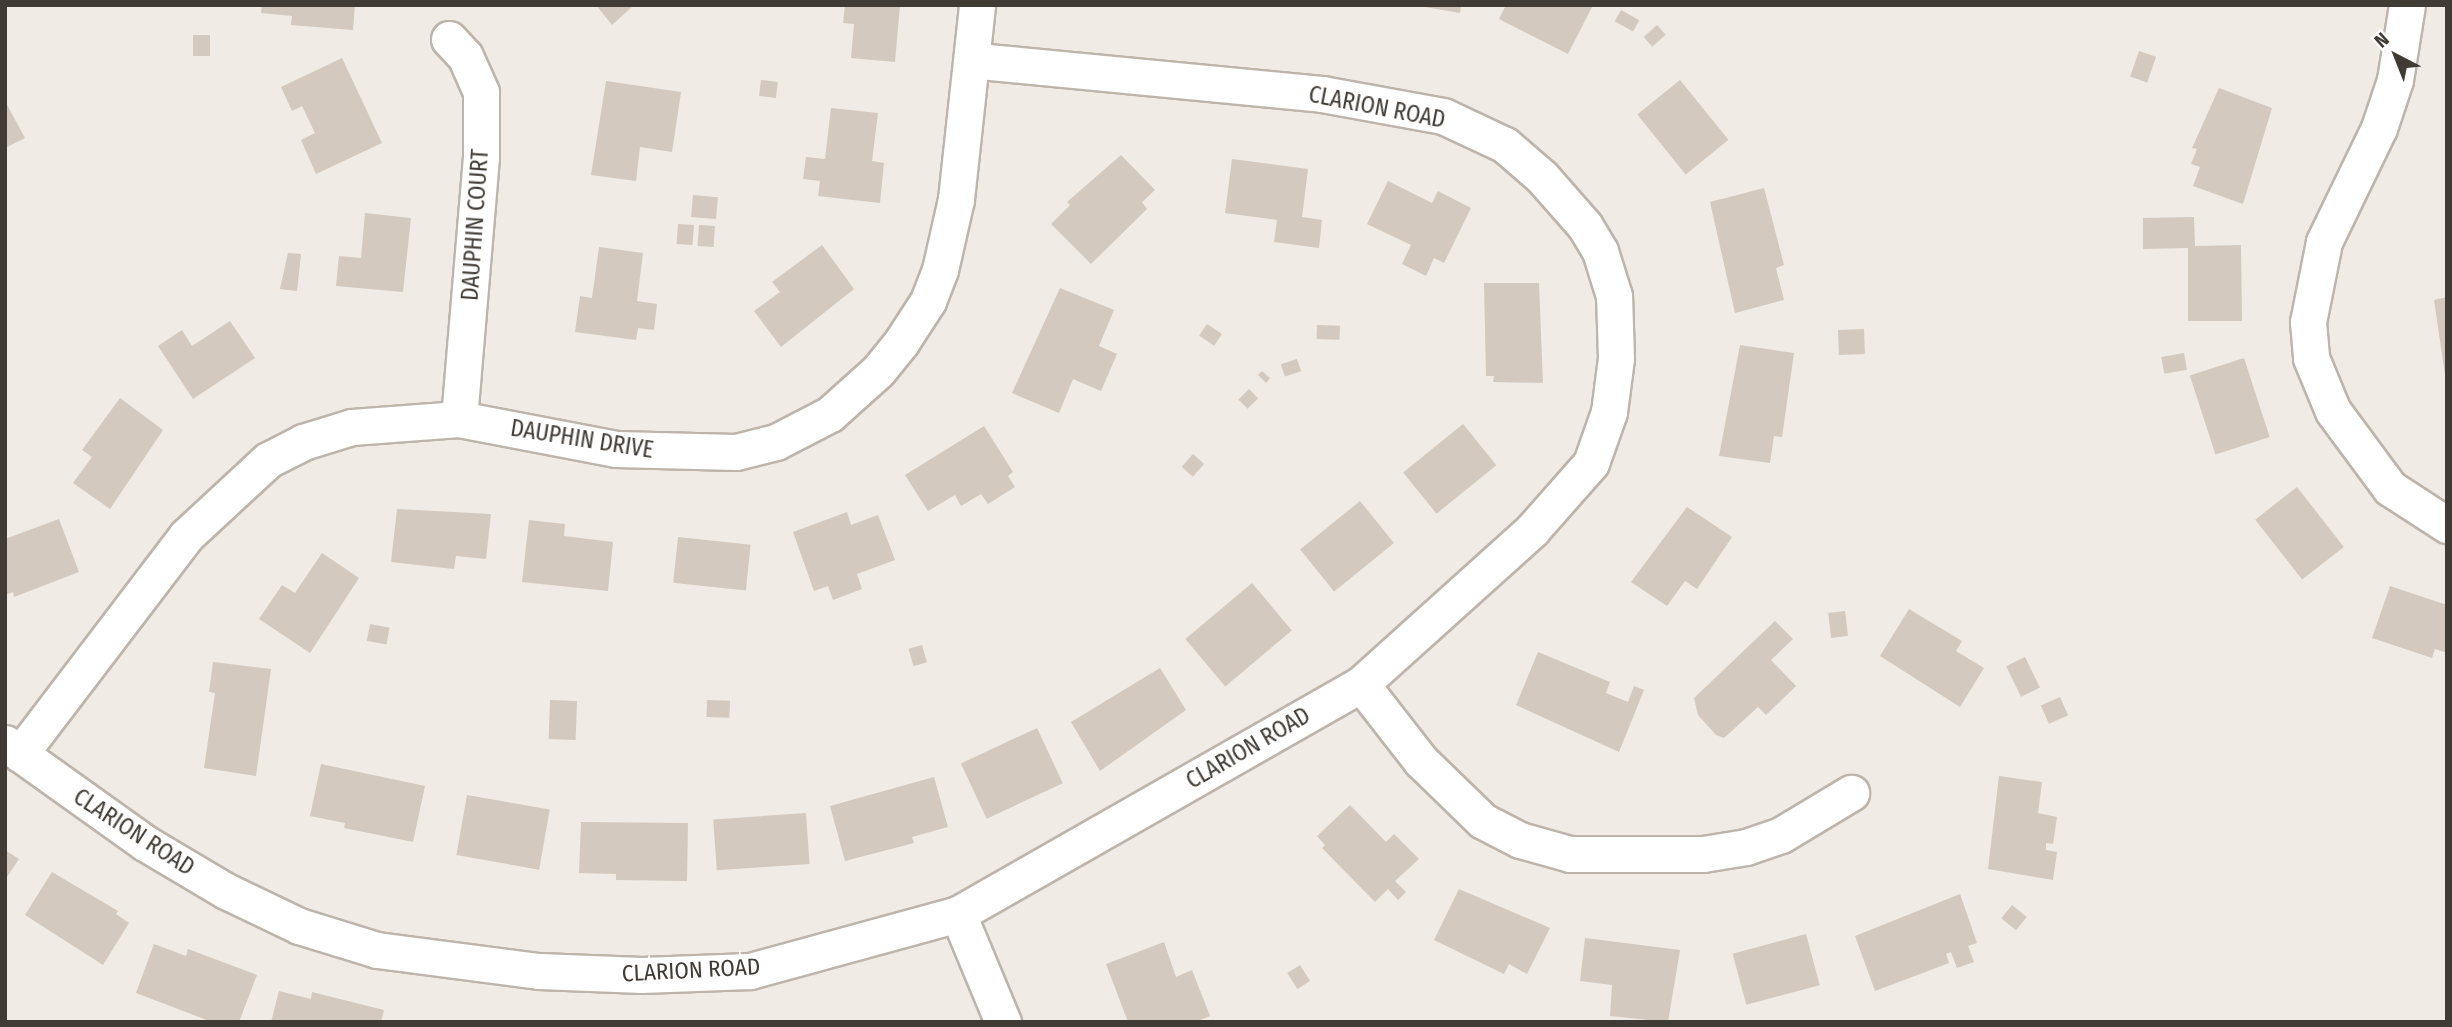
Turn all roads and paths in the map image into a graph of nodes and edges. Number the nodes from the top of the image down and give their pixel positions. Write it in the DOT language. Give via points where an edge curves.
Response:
graph roads {
  1 [pos="977,5"];
  2 [pos="2407,5"];
  3 [pos="449,39"];
  4 [pos="972,60"];
  5 [pos="459,419"];
  6 [pos="2447,525"];
  7 [pos="1361,684"];
  8 [pos="12,748"];
  9 [pos="1851,793"];
  10 [pos="958,914"];
  11 [pos="1003,1022"];
  1 -- 4 [label="street, DAUPHIN DRIVE"];
  2 -- 6 [label="street" via="2395,80 2379,128 2324,242 2308,322 2311,358 2333,411 2390,488"];
  3 -- 5 [label="street, DAUPHIN COURT" via="465,56 481,92 481,157"];
  4 -- 5 [label="street, DAUPHIN DRIVE" via="956,199 940,271 928,301 878,371 830,414 776,442 736,452 693,454 616,449"];
  4 -- 7 [label="street, CLARION ROAD" via="1322,94 1443,116 1506,145 1585,226 1607,273 1616,324 1609,412 1591,463 1532,530"];
  5 -- 8 [label="street, DAUPHIN DRIVE" via="352,427 303,442 268,460 186,536"];
  7 -- 9 [label="street" via="1421,761 1472,813 1520,840 1570,854 1689,854 1746,847 1781,835"];
  7 -- 10 [label="street, CLARION ROAD"];
  8 -- 10 [label="street, CLARION ROAD" via="145,843 226,891 299,926 377,950 539,971 642,975 750,971"];
  10 -- 11 [label="street"];
}
